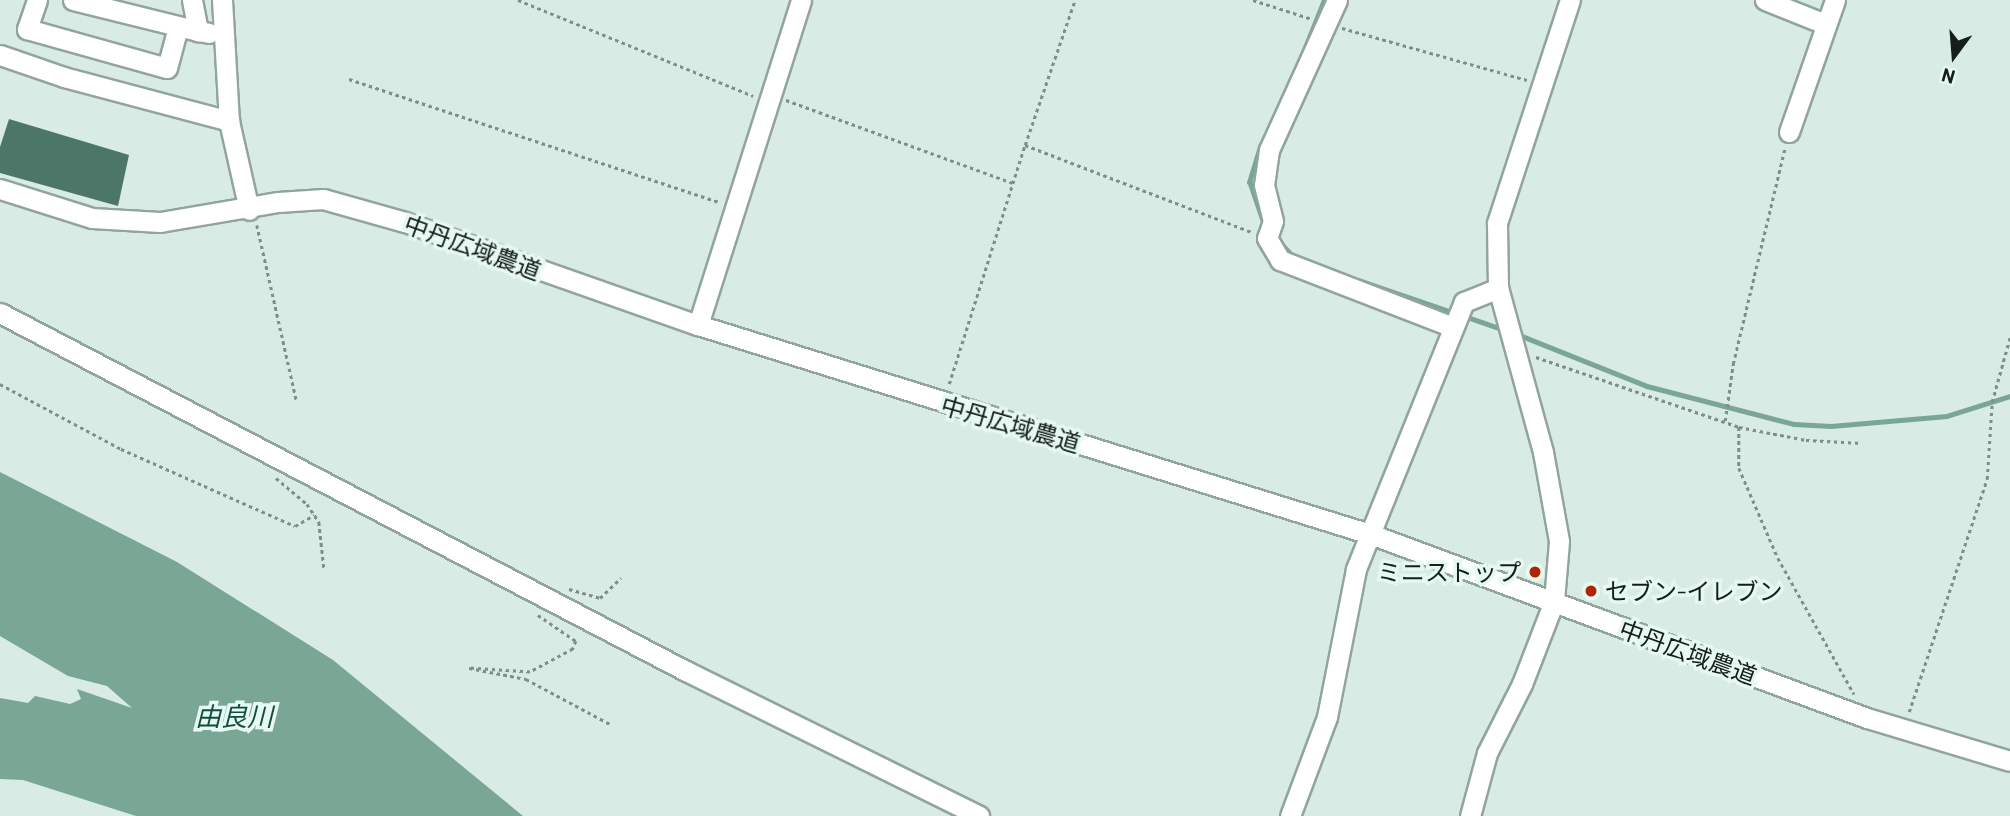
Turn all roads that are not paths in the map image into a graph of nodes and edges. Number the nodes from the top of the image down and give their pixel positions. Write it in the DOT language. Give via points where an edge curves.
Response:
graph roads {
  1 [pos="37,0"];
  2 [pos="73,0"];
  3 [pos="192,0"];
  4 [pos="222,0"];
  5 [pos="801,0"];
  6 [pos="1337,0"];
  7 [pos="1570,0"];
  8 [pos="1765,0"];
  9 [pos="1835,0"];
  10 [pos="100,5"];
  11 [pos="1825,24"];
  12 [pos="177,30"];
  13 [pos="198,31"];
  14 [pos="220,34"];
  15 [pos="0,55"];
  16 [pos="229,121"];
  17 [pos="1789,132"];
  18 [pos="0,188"];
  19 [pos="249,210"];
  20 [pos="1498,288"];
  21 [pos="0,313"];
  22 [pos="698,325"];
  23 [pos="1453,327"];
  24 [pos="1373,535"];
  25 [pos="1554,601"];
  26 [pos="2010,761"];
  27 [pos="979,816"];
  28 [pos="1290,816"];
  29 [pos="1469,816"];
  1 -- 12 [label="street" via="27,29 167,68"];
  2 -- 10 [label="street"];
  3 -- 13 [label="street"];
  4 -- 14 [label="street"];
  5 -- 22 [label="street"];
  6 -- 23 [label="street" via="1269,150 1265,185 1273,221 1267,238 1280,260"];
  7 -- 20 [label="street" via="1497,223"];
  8 -- 11 [label="street"];
  9 -- 11 [label="street"];
  10 -- 12 [label="street"];
  11 -- 17 [label="street"];
  12 -- 13 [label="street"];
  13 -- 14 [label="street"];
  14 -- 16 [label="street"];
  15 -- 16 [label="street"];
  16 -- 19 [label="street"];
  18 -- 19 [label="street, 中丹広域農道" via="92,218 160,222"];
  19 -- 22 [label="street, 中丹広域農道" via="278,202 323,199 405,222"];
  20 -- 23 [label="street" via="1464,302"];
  20 -- 25 [label="street" via="1543,452 1559,541"];
  21 -- 27 [label="street" via="686,671"];
  22 -- 24 [label="street, 中丹広域農道"];
  23 -- 24 [label="street"];
  24 -- 25 [label="street, 中丹広域農道"];
  24 -- 28 [label="street" via="1356,569 1327,717"];
  25 -- 26 [label="street, 中丹広域農道" via="1867,718"];
  25 -- 29 [label="street" via="1522,684 1488,753"];
}
